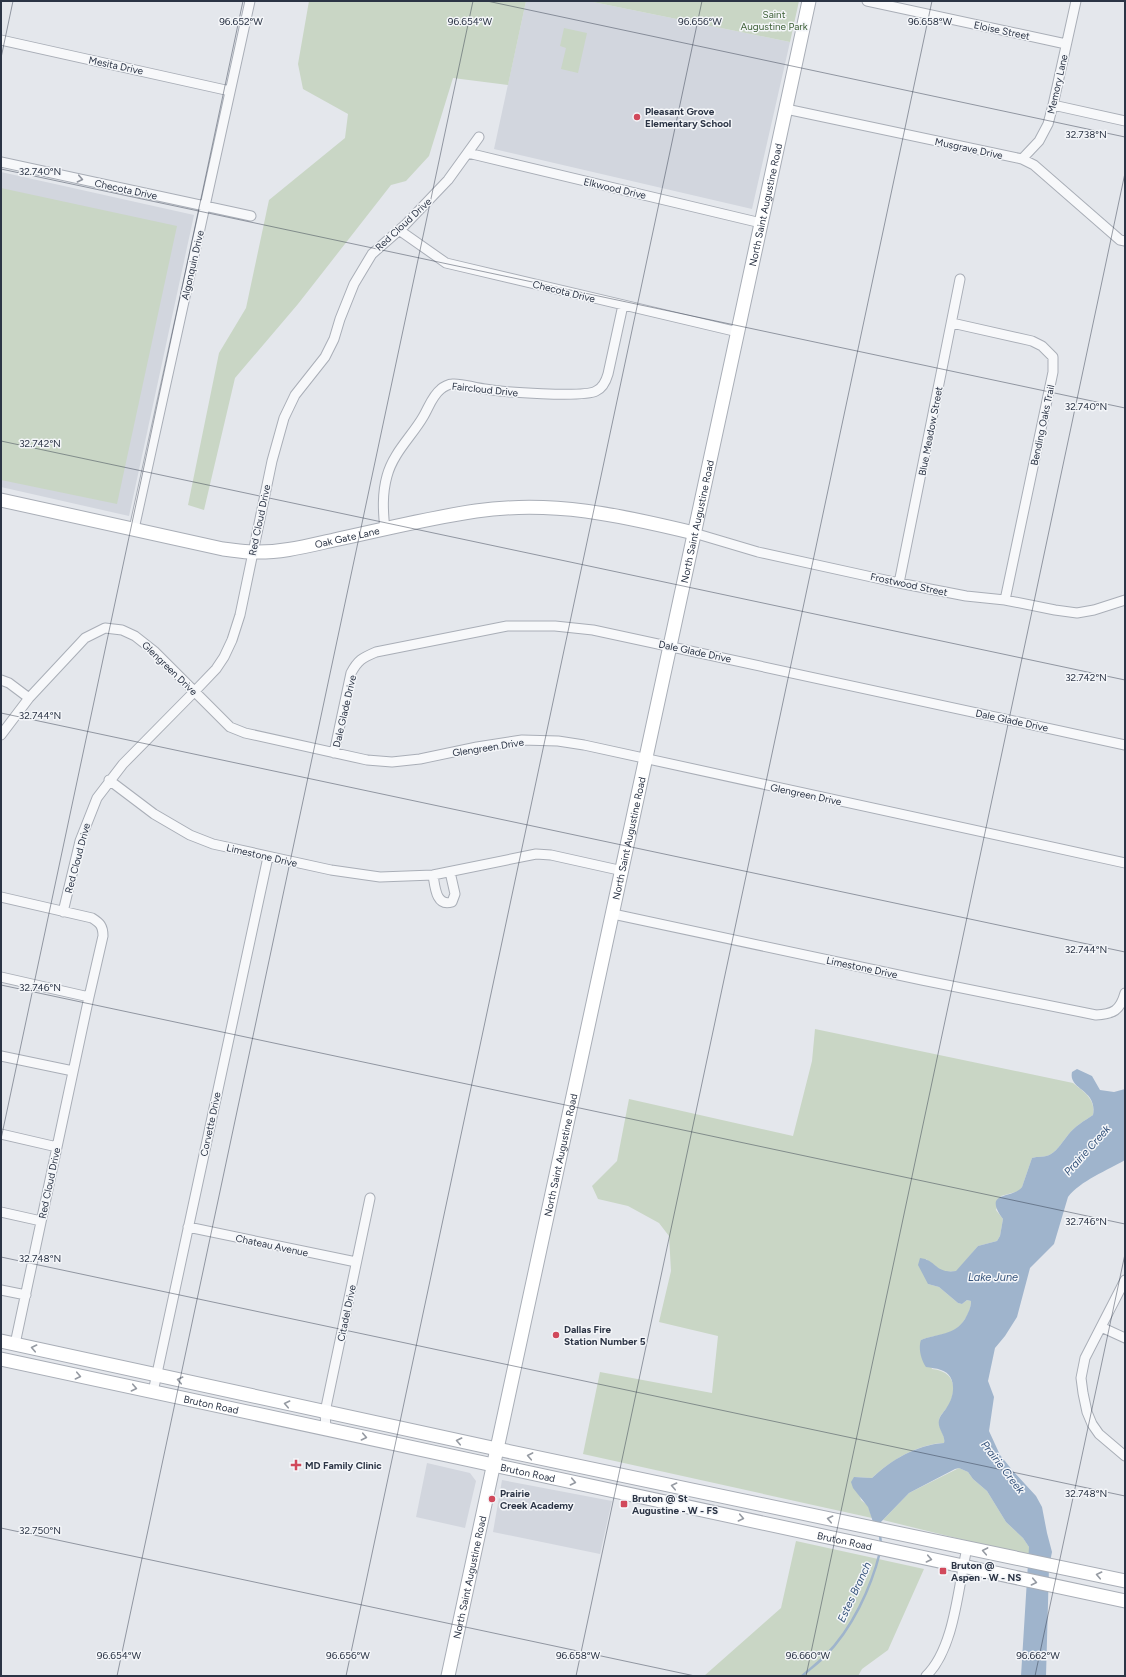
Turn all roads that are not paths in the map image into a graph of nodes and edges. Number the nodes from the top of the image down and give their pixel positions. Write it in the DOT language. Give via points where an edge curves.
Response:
graph roads {
  1 [pos="250,1"];
  2 [pos="809,1"];
  3 [pos="867,1"];
  4 [pos="1076,1"];
  5 [pos="1,40"];
  6 [pos="1066,44"];
  7 [pos="230,91"];
  8 [pos="1053,105"];
  9 [pos="786,110"];
  10 [pos="1125,121"];
  11 [pos="479,137"];
  12 [pos="468,153"];
  13 [pos="1022,159"];
  14 [pos="1,162"];
  15 [pos="205,206"];
  16 [pos="251,216"];
  17 [pos="761,223"];
  18 [pos="399,230"];
  19 [pos="1125,241"];
  20 [pos="960,279"];
  21 [pos="623,305"];
  22 [pos="952,323"];
  23 [pos="738,332"];
  24 [pos="1,500"];
  25 [pos="134,529"];
  26 [pos="385,530"];
  27 [pos="694,533"];
  28 [pos="252,552"];
  29 [pos="899,583"];
  30 [pos="1005,600"];
  31 [pos="1125,600"];
  32 [pos="670,646"];
  33 [pos="1,680"];
  34 [pos="194,692"];
  35 [pos="29,698"];
  36 [pos="1,735"];
  37 [pos="1125,745"];
  38 [pos="334,754"];
  39 [pos="647,759"];
  40 [pos="109,780"];
  41 [pos="268,857"];
  42 [pos="1125,864"];
  43 [pos="623,871"];
  44 [pos="450,872"];
  45 [pos="433,875"];
  46 [pos="1,898"];
  47 [pos="63,912"];
  48 [pos="613,914"];
  49 [pos="1,977"];
  50 [pos="1125,993"];
  51 [pos="89,997"];
  52 [pos="1,1056"];
  53 [pos="73,1071"];
  54 [pos="1,1134"];
  55 [pos="57,1147"];
  56 [pos="370,1198"];
  57 [pos="1,1212"];
  58 [pos="41,1221"];
  59 [pos="188,1227"];
  60 [pos="356,1262"];
  61 [pos="1125,1280"];
  62 [pos="1,1290"];
  63 [pos="26,1295"];
  64 [pos="1101,1327"];
  65 [pos="1125,1338"];
  66 [pos="1,1341"];
  67 [pos="15,1344"];
  68 [pos="52,1352"];
  69 [pos="6,1360"];
  70 [pos="49,1370"];
  71 [pos="156,1375"];
  72 [pos="153,1392"];
  73 [pos="325,1412"];
  74 [pos="326,1429"];
  75 [pos="497,1450"];
  76 [pos="1125,1456"];
  77 [pos="494,1465"];
  78 [pos="712,1494"];
  79 [pos="709,1512"];
  80 [pos="967,1548"];
  81 [pos="963,1566"];
  82 [pos="1125,1581"];
  83 [pos="1125,1601"];
  84 [pos="448,1676"];
  85 [pos="926,1676"];
  1 -- 7 [label="street, Algonquin Drive"];
  2 -- 9 [label="street, North Saint Augustine Road"];
  3 -- 6 [label="street, Eloise Street"];
  4 -- 6 [label="street, Memory Lane"];
  5 -- 7 [label="street, Mesita Drive"];
  6 -- 8 [label="street, Memory Lane"];
  7 -- 15 [label="street, Algonquin Drive"];
  8 -- 10 [label="street"];
  8 -- 13 [label="street, Memory Lane" via="1048,124 1039,141"];
  9 -- 13 [label="street, Musgrave Drive"];
  9 -- 17 [label="street, North Saint Augustine Road"];
  11 -- 12 [label="street, Red Cloud Drive"];
  12 -- 17 [label="street, Elkwood Drive"];
  12 -- 18 [label="street, Red Cloud Drive" via="448,180"];
  13 -- 19 [label="street, Musgrave Drive" via="1034,165 1120,240"];
  14 -- 15 [label="street, Checota Drive, one-way"];
  15 -- 16 [label="street, Checota Drive"];
  15 -- 25 [label="street, Algonquin Drive"];
  17 -- 23 [label="street, North Saint Augustine Road"];
  18 -- 21 [label="street, Checota Drive" via="446,263"];
  18 -- 28 [label="street, Red Cloud Drive" via="366,262 348,297 325,357 288,408 272,461"];
  20 -- 22 [label="street, Blue Meadow Street"];
  21 -- 23 [label="street, Checota Drive"];
  21 -- 26 [label="street, Faircloud Drive" via="608,374 604,384 596,391 586,394 500,392 452,384 442,388 393,460 383,498"];
  22 -- 29 [label="street, Blue Meadow Street"];
  22 -- 30 [label="street, Bending Oaks Trail" via="1032,341 1042,346 1053,357 1053,372"];
  23 -- 27 [label="street, North Saint Augustine Road"];
  24 -- 25 [label="street, Oak Gate Lane"];
  25 -- 28 [label="street, Oak Gate Lane" via="223,549"];
  26 -- 27 [label="street, Oak Gate Lane" via="477,511 538,507 570,508 616,515"];
  26 -- 28 [label="street, Oak Gate Lane" via="302,548"];
  27 -- 29 [label="street, Frostwood Street" via="758,552"];
  27 -- 32 [label="street, North Saint Augustine Road"];
  28 -- 34 [label="street, Red Cloud Drive" via="240,615 232,640 216,669"];
  29 -- 30 [label="street, Frostwood Street" via="966,596"];
  30 -- 31 [label="street, Frostwood Street" via="1077,613"];
  32 -- 37 [label="street, Dale Glade Drive"];
  32 -- 38 [label="street, Dale Glade Drive" via="593,630 555,626 507,626 376,652 357,662 351,673"];
  32 -- 39 [label="street, North Saint Augustine Road"];
  33 -- 35 [label="street"];
  34 -- 35 [label="street, Glengreen Drive" via="154,651 135,636 122,630 105,628 85,638"];
  34 -- 38 [label="street, Glengreen Drive" via="230,727 244,733"];
  34 -- 40 [label="street, Red Cloud Drive"];
  35 -- 36 [label="street, Glengreen Drive"];
  38 -- 39 [label="street, Glengreen Drive" via="392,762 529,740 578,744"];
  39 -- 42 [label="street, Glengreen Drive"];
  39 -- 43 [label="street, North Saint Augustine Road"];
  40 -- 41 [label="street, Limestone Drive" via="160,818 190,835 213,844"];
  40 -- 47 [label="street, Red Cloud Drive" via="97,798 80,842"];
  41 -- 45 [label="street, Limestone Drive" via="360,875"];
  41 -- 59 [label="street, Corvette Drive"];
  43 -- 44 [label="street, Limestone Drive" via="536,854"];
  43 -- 48 [label="street, North Saint Augustine Road"];
  44 -- 45 [label="street, Limestone Drive"];
  44 -- 45 [label="street" via="455,894 452,902 446,904 441,902 438,896"];
  46 -- 47 [label="street"];
  47 -- 51 [label="street, Red Cloud Drive" via="92,918 103,927"];
  48 -- 50 [label="street, Limestone Drive" via="1096,1015 1116,1011"];
  48 -- 75 [label="street, North Saint Augustine Road"];
  49 -- 51 [label="street"];
  51 -- 53 [label="street, Red Cloud Drive"];
  52 -- 53 [label="street"];
  53 -- 55 [label="street, Red Cloud Drive"];
  54 -- 55 [label="street"];
  55 -- 58 [label="street, Red Cloud Drive"];
  56 -- 60 [label="street, Citadel Drive"];
  57 -- 58 [label="street"];
  58 -- 63 [label="street, Red Cloud Drive"];
  59 -- 60 [label="street, Chateau Avenue"];
  59 -- 71 [label="street, Corvette Drive"];
  60 -- 73 [label="street, Citadel Drive"];
  61 -- 64 [label="street"];
  62 -- 63 [label="street"];
  63 -- 67 [label="street, Red Cloud Drive"];
  64 -- 65 [label="street"];
  64 -- 76 [label="street" via="1085,1358 1081,1378 1083,1393 1087,1412 1099,1434"];
  66 -- 67 [label="street, Bruton Road"];
  68 -- 67 [label="street, Bruton Road, one-way"];
  67 -- 69 [label="street"];
  68 -- 70 [label="street"];
  68 -- 71 [label="street, Bruton Road"];
  69 -- 70 [label="street, Bruton Road"];
  70 -- 72 [label="street, Bruton Road, one-way"];
  71 -- 72 [label="street, Corvette Drive"];
  73 -- 71 [label="street, Bruton Road, one-way"];
  72 -- 74 [label="street, Bruton Road"];
  73 -- 74 [label="street, Citadel Drive"];
  75 -- 73 [label="street, Bruton Road, one-way"];
  74 -- 77 [label="street, Bruton Road, one-way"];
  75 -- 77 [label="street, North Saint Augustine Road"];
  78 -- 75 [label="street, Bruton Road, one-way"];
  77 -- 79 [label="street, Bruton Road, one-way"];
  77 -- 84 [label="street, North Saint Augustine Road"];
  78 -- 79 [label="street"];
  80 -- 78 [label="street, Bruton Road, one-way"];
  79 -- 81 [label="street, Bruton Road, one-way"];
  80 -- 81 [label="street"];
  82 -- 80 [label="street, Bruton Road, one-way"];
  81 -- 83 [label="street, Bruton Road, one-way"];
  81 -- 85 [label="street" via="945,1646 939,1660"];
}
